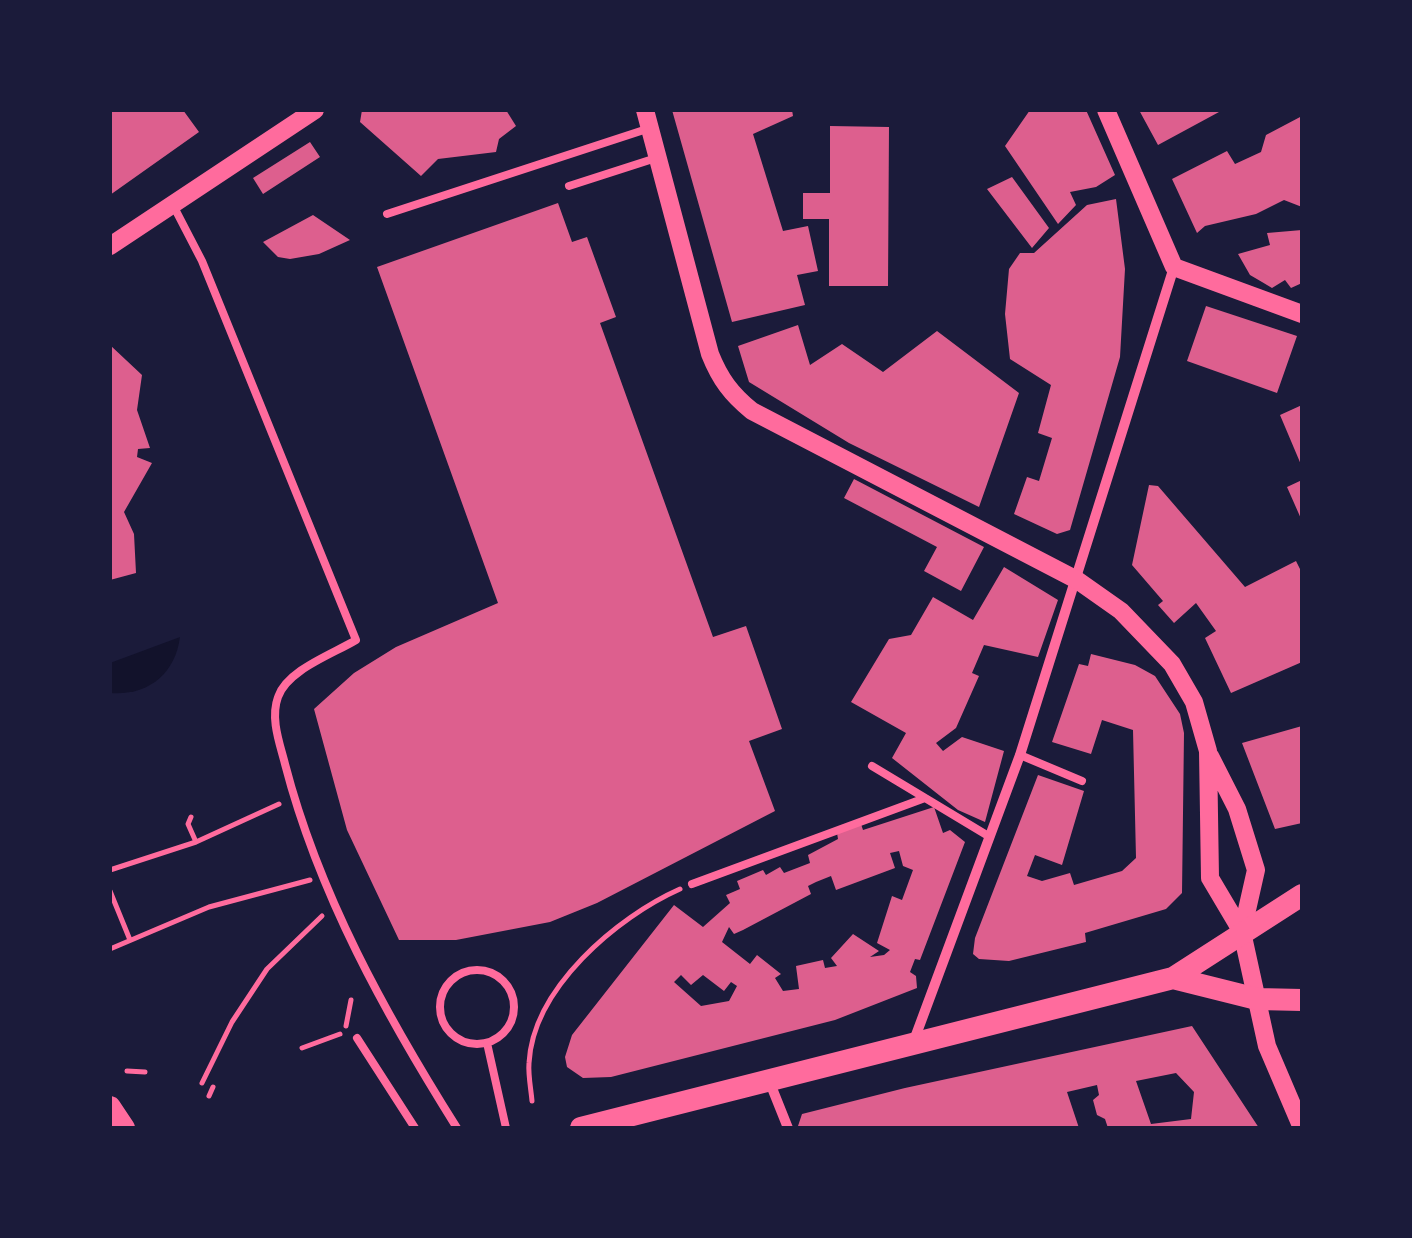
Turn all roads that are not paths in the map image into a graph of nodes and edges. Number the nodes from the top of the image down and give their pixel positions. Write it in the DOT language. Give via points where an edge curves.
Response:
graph roads {
  1 [pos="315,110"];
  2 [pos="1106,110"];
  3 [pos="648,119"];
  4 [pos="660,156"];
  5 [pos="568,186"];
  6 [pos="173,205"];
  7 [pos="387,214"];
  8 [pos="110,246"];
  9 [pos="1174,267"];
  10 [pos="1302,314"];
  11 [pos="1077,580"];
  12 [pos="1208,751"];
  13 [pos="1020,755"];
  14 [pos="872,766"];
  15 [pos="1082,781"];
  16 [pos="925,798"];
  17 [pos="990,836"];
  18 [pos="692,884"];
  19 [pos="1302,895"];
  20 [pos="1242,932"];
  21 [pos="1173,978"];
  22 [pos="1257,999"];
  23 [pos="1302,1000"];
  24 [pos="357,1038"];
  25 [pos="487,1043"];
  26 [pos="913,1044"];
  27 [pos="768,1080"];
  28 [pos="110,1107"];
  29 [pos="124,1128"];
  30 [pos="415,1128"];
  31 [pos="457,1128"];
  32 [pos="506,1128"];
  33 [pos="581,1128"];
  34 [pos="788,1128"];
  35 [pos="1302,1128"];
  1 -- 6 [label="street"];
  2 -- 9 [label="street"];
  3 -- 4 [label="street"];
  3 -- 7 [label="lane"];
  4 -- 5 [label="lane"];
  4 -- 11 [label="street" via="724,386 752,411"];
  6 -- 8 [label="street"];
  6 -- 31 [label="lane" via="202,261 356,640 299,674 277,699 276,726 293,794 322,878 366,971"];
  9 -- 10 [label="street"];
  9 -- 11 [label="street"];
  11 -- 12 [label="street" via="1121,611 1172,664 1194,702"];
  11 -- 13 [label="street"];
  12 -- 20 [label="street" via="1210,878"];
  12 -- 20 [label="street" via="1256,870"];
  13 -- 15 [label="lane"];
  13 -- 17 [label="street"];
  14 -- 16 [label="lane"];
  16 -- 17 [label="lane"];
  16 -- 18 [label="lane"];
  17 -- 26 [label="street"];
  19 -- 20 [label="main road"];
  20 -- 21 [label="main road"];
  20 -- 22 [label="street"];
  21 -- 22 [label="main road"];
  21 -- 26 [label="main road"];
  22 -- 23 [label="main road"];
  22 -- 35 [label="street" via="1277,1077"];
  24 -- 30 [label="lane"];
  25 -- 25 [label="lane" via="512,1019 512,996 488,971 464,972 440,1000 444,1025 462,1041"];
  25 -- 32 [label="lane"];
  26 -- 27 [label="main road"];
  27 -- 33 [label="main road"];
  27 -- 34 [label="street"];
  28 -- 29 [label="main road"];
}
